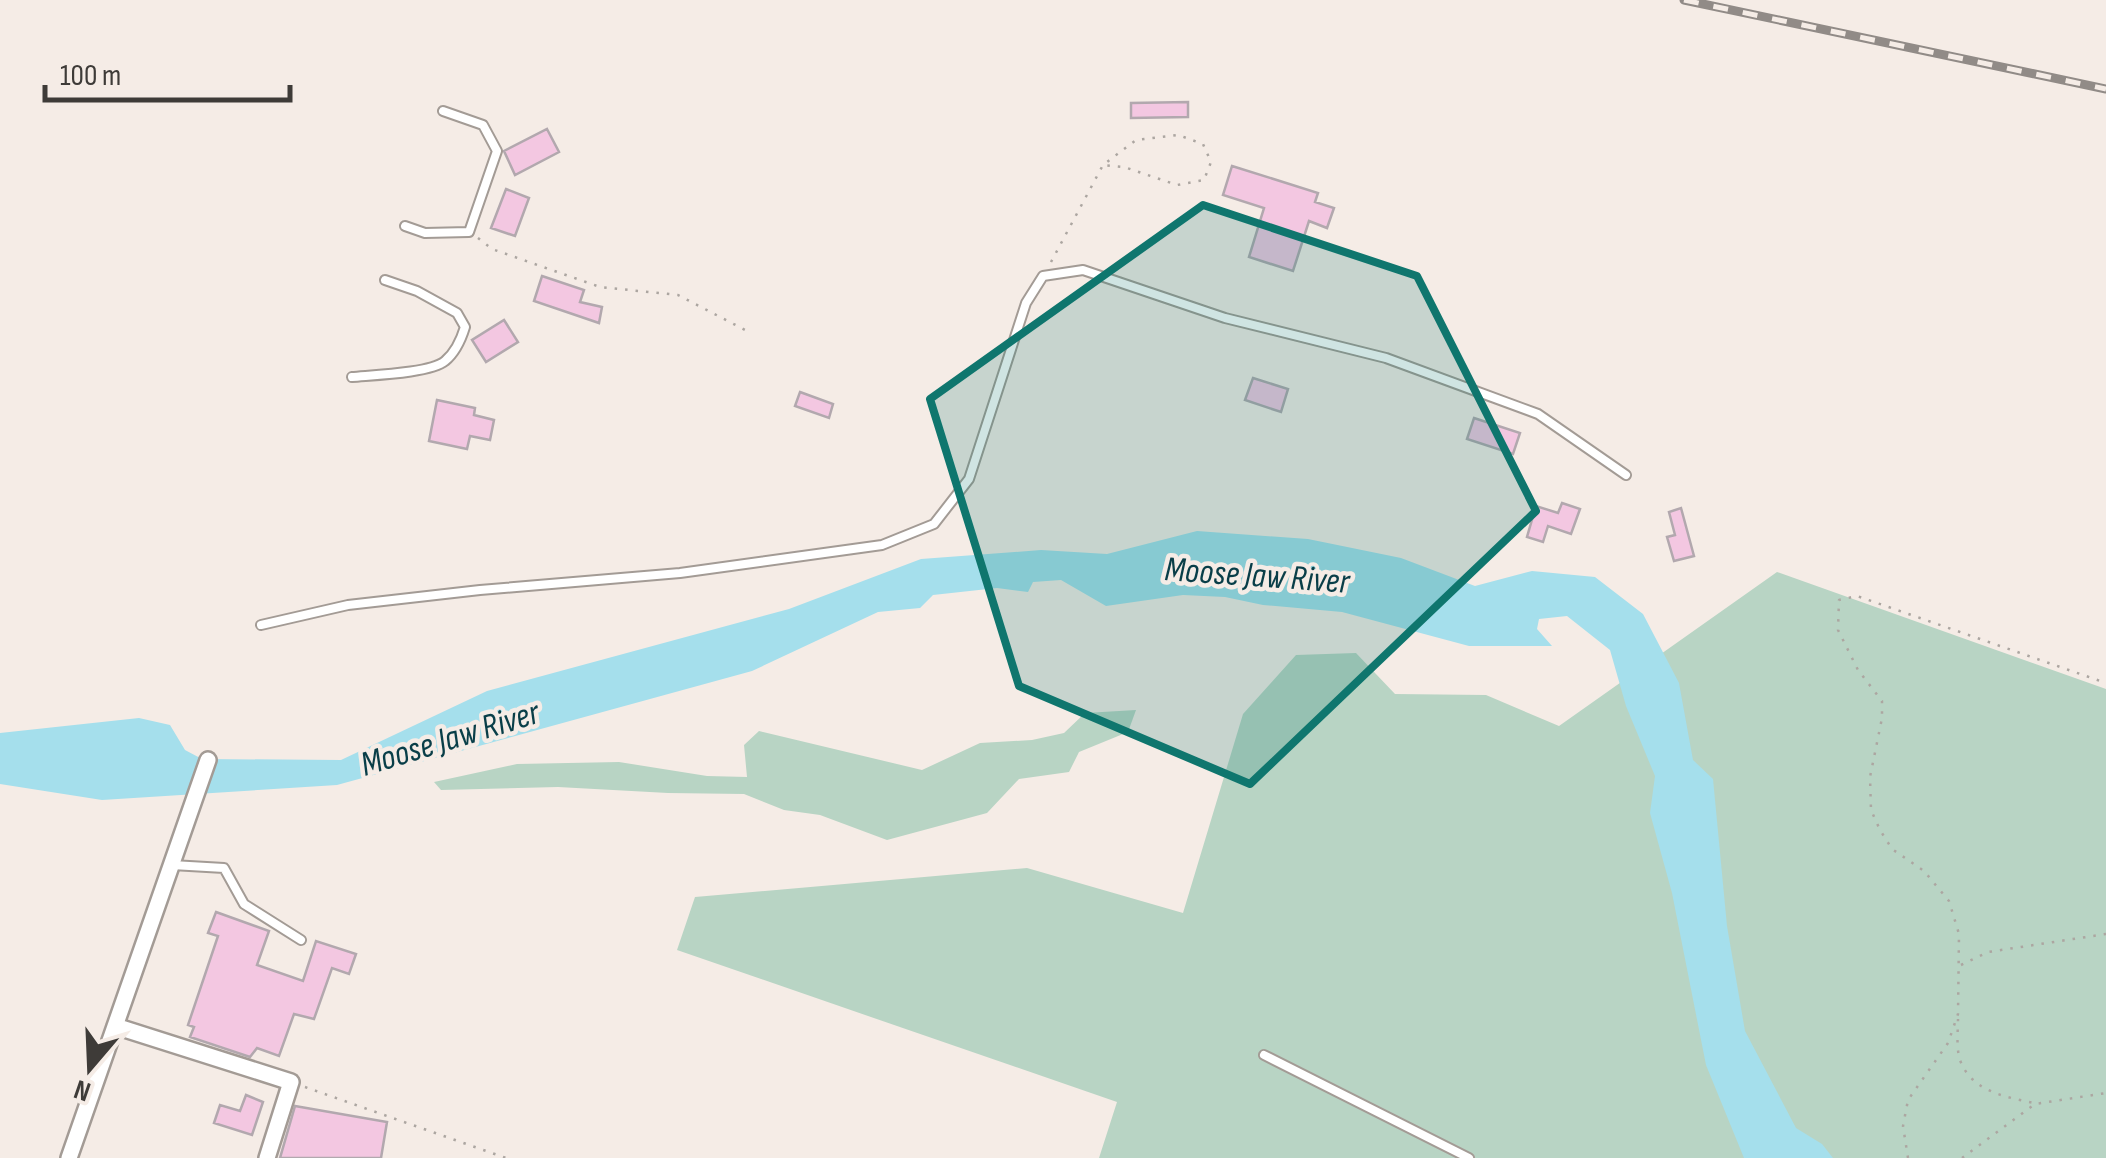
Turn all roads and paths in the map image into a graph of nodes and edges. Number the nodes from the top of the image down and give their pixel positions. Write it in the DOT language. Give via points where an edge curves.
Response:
graph roads {
  1 [pos="443,111"];
  2 [pos="1103,165"];
  3 [pos="404,226"];
  4 [pos="469,232"];
  5 [pos="1043,276"];
  6 [pos="385,280"];
  7 [pos="746,332"];
  8 [pos="352,377"];
  9 [pos="1626,475"];
  10 [pos="261,626"];
  11 [pos="2106,683"];
  12 [pos="208,760"];
  13 [pos="172,866"];
  14 [pos="2106,934"];
  15 [pos="301,940"];
  16 [pos="1960,966"];
  17 [pos="1958,1014"];
  18 [pos="115,1026"];
  19 [pos="1264,1055"];
  20 [pos="291,1082"];
  21 [pos="2106,1092"];
  22 [pos="2035,1104"];
  23 [pos="69,1158"];
  24 [pos="267,1158"];
  25 [pos="506,1158"];
  26 [pos="1469,1158"];
  27 [pos="1908,1158"];
  28 [pos="1962,1158"];
  1 -- 4 [label="lane" via="483,124 498,151"];
  2 -- 2 [label="path" via="1136,140 1178,135 1202,144 1211,162 1204,180 1177,185"];
  2 -- 5 [label="path"];
  3 -- 4 [label="lane" via="425,233"];
  4 -- 7 [label="path" via="492,248 600,287 678,295"];
  5 -- 9 [label="lane" via="1083,270 1225,318 1386,358 1538,414"];
  5 -- 10 [label="lane" via="1026,302 969,480 934,524 882,545 680,573 348,605"];
  6 -- 8 [label="lane" via="457,312 465,327 460,344 444,364"];
  11 -- 16 [label="path" via="1857,596 1839,600 1838,630 1882,701 1871,810 1892,849 1924,870 1949,901"];
  12 -- 13 [label="street"];
  13 -- 15 [label="lane" via="224,868 244,904"];
  13 -- 18 [label="street"];
  14 -- 16 [label="path" via="1988,952"];
  16 -- 17 [label="path"];
  17 -- 22 [label="path" via="1958,1057 1970,1080"];
  17 -- 27 [label="path" via="1948,1043 1908,1100"];
  18 -- 20 [label="street"];
  18 -- 23 [label="street"];
  19 -- 26 [label="lane"];
  20 -- 24 [label="street"];
  20 -- 25 [label="path"];
  21 -- 22 [label="path"];
  22 -- 28 [label="path"];
}
